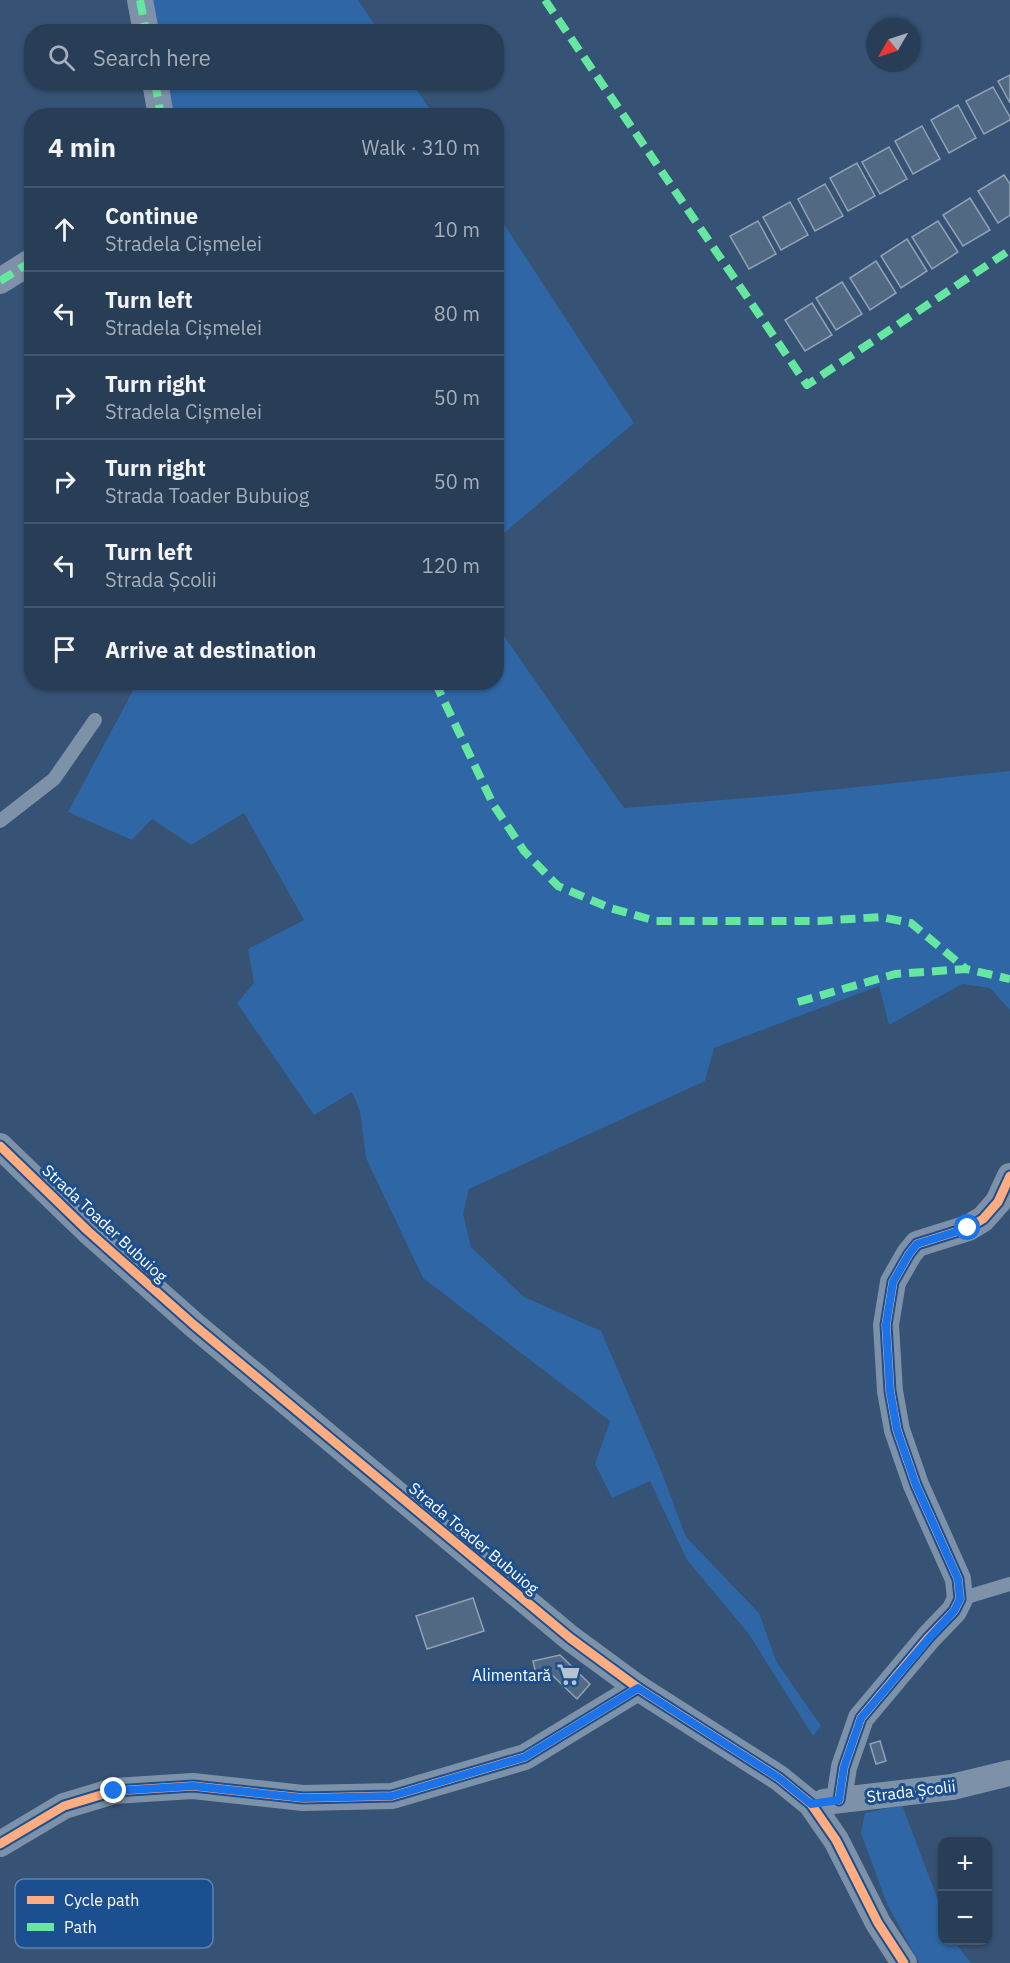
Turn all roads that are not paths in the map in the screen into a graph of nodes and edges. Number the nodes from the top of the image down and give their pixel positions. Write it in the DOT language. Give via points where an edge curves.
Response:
graph roads {
  1 [pos="140,0"];
  2 [pos="144,24"];
  3 [pos="156,90"];
  4 [pos="160,108"];
  5 [pos="24,266"];
  6 [pos="0,281"];
  7 [pos="95,720"];
  8 [pos="0,821"];
  9 [pos="0,1146"];
  10 [pos="1010,1176"];
  11 [pos="1010,1584"];
  12 [pos="960,1599"];
  13 [pos="638,1688"];
  14 [pos="1010,1773"];
  15 [pos="839,1800"];
  16 [pos="811,1804"];
  17 [pos="0,1844"];
  18 [pos="903,1963"];
  1 -- 2 [label="street"];
  3 -- 4 [label="street"];
  5 -- 6 [label="street"];
  7 -- 8 [label="lane" via="54,779"];
  9 -- 13 [label="street, Strada Toader Bubuiog" via="194,1325 570,1638"];
  10 -- 12 [label="street" via="998,1202 983,1219 968,1228 917,1244 893,1282 886,1325 897,1430 916,1485 958,1579"];
  11 -- 12 [label="lane"];
  12 -- 15 [label="street" via="954,1611 861,1718 844,1767"];
  13 -- 16 [label="street, Strada Toader Bubuiog" via="779,1778"];
  13 -- 17 [label="street" via="525,1757 392,1796 303,1798 193,1786 114,1791 64,1806"];
  14 -- 15 [label="street, Strada Școlii" via="952,1787"];
  15 -- 16 [label="street, Strada Școlii"];
  16 -- 18 [label="street, Strada Toader Bubuiog" via="836,1840"];
}
